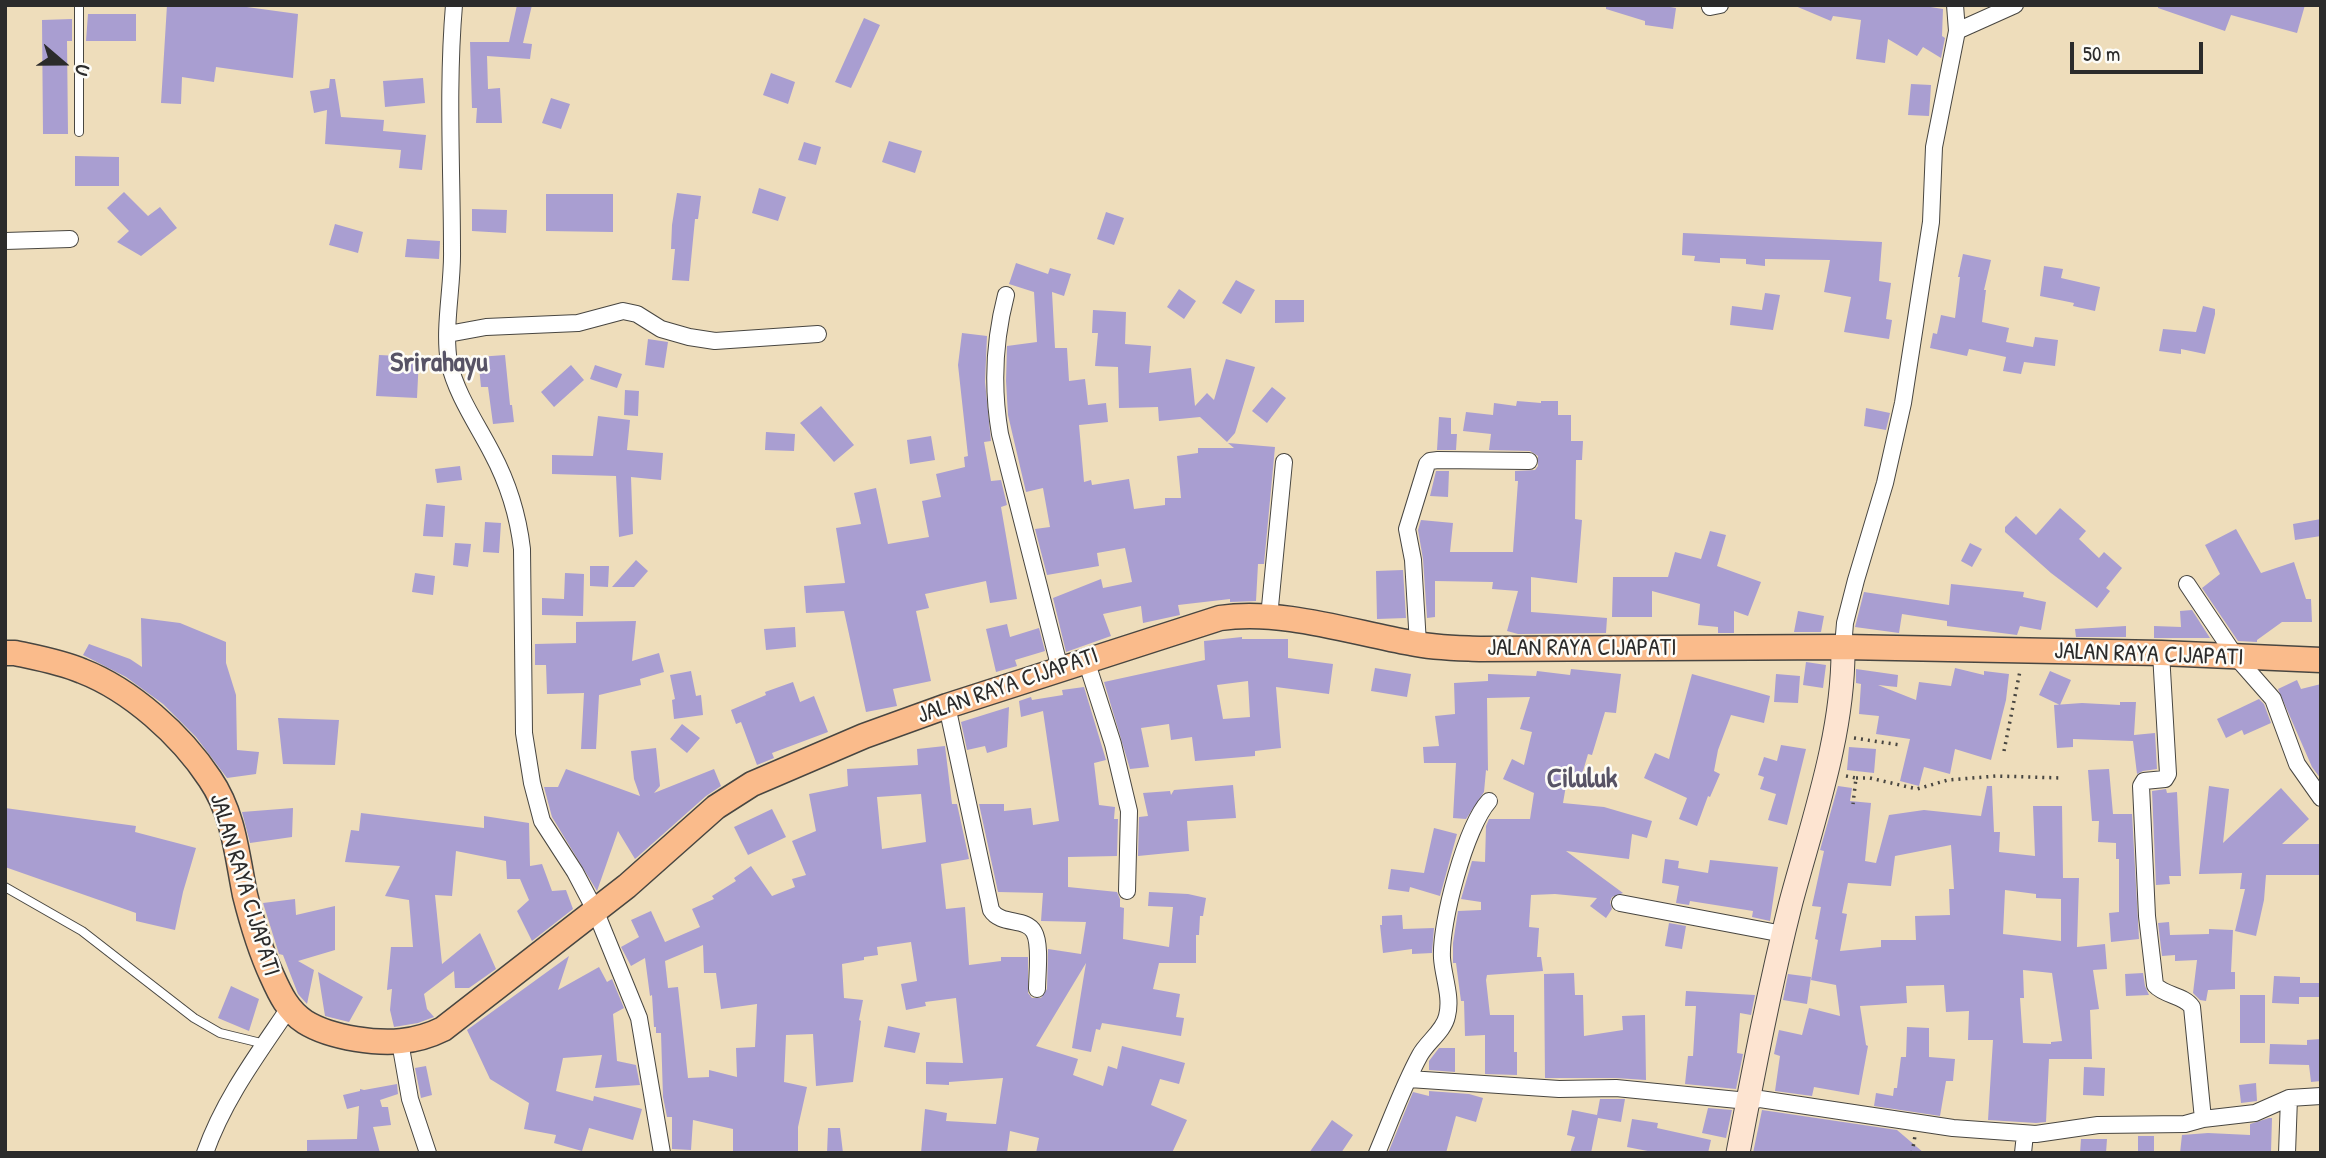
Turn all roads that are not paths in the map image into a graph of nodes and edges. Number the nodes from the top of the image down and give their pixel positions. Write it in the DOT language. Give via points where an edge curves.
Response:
graph roads {
  1 [pos="79,5"];
  2 [pos="454,5"];
  3 [pos="2015,5"];
  4 [pos="1952,6"];
  5 [pos="1957,31"];
  6 [pos="79,132"];
  7 [pos="70,240"];
  8 [pos="5,241"];
  9 [pos="1006,295"];
  10 [pos="448,334"];
  11 [pos="818,334"];
  12 [pos="1529,461"];
  13 [pos="1284,462"];
  14 [pos="2188,584"];
  15 [pos="1269,617"];
  16 [pos="1418,645"];
  17 [pos="1843,647"];
  18 [pos="5,653"];
  19 [pos="2161,653"];
  20 [pos="2235,657"];
  21 [pos="1086,660"];
  22 [pos="2321,660"];
  23 [pos="1060,669"];
  24 [pos="947,706"];
  25 [pos="2321,798"];
  26 [pos="1489,801"];
  27 [pos="5,887"];
  28 [pos="1127,891"];
  29 [pos="1620,903"];
  30 [pos="595,910"];
  31 [pos="1783,934"];
  32 [pos="1038,989"];
  33 [pos="289,1007"];
  34 [pos="400,1042"];
  35 [pos="265,1044"];
  36 [pos="1409,1079"];
  37 [pos="2321,1096"];
  38 [pos="2289,1098"];
  39 [pos="1748,1101"];
  40 [pos="2203,1119"];
  41 [pos="2025,1133"];
  42 [pos="205,1153"];
  43 [pos="428,1153"];
  44 [pos="662,1153"];
  45 [pos="1377,1153"];
  46 [pos="1738,1153"];
  47 [pos="2022,1153"];
  48 [pos="2287,1153"];
  1 -- 6 [label="lane"];
  2 -- 10 [label="street"];
  3 -- 5 [label="street"];
  4 -- 5 [label="street"];
  5 -- 17 [label="street" via="1934,147 1931,222 1903,403 1845,623"];
  7 -- 8 [label="street"];
  9 -- 23 [label="street" via="999,322 995,404"];
  10 -- 11 [label="street" via="486,327 578,323 623,311 662,329 715,341"];
  10 -- 30 [label="street" via="449,362 494,456 518,521 524,733 532,783 542,821"];
  12 -- 16 [label="street" via="1438,460 1427,464 1407,529"];
  13 -- 15 [label="street"];
  14 -- 20 [label="street"];
  15 -- 16 [label="main road, JALAN RAYA CIJAPATI"];
  15 -- 21 [label="main road, JALAN RAYA CIJAPATI" via="1236,615 1205,621"];
  16 -- 17 [label="main road, JALAN RAYA CIJAPATI" via="1480,649"];
  17 -- 19 [label="main road, JALAN RAYA CIJAPATI"];
  17 -- 31 [label="street" via="1842,701"];
  18 -- 33 [label="main road, JALAN RAYA CIJAPATI" via="59,663 111,685 161,724 211,780 235,838 260,950"];
  19 -- 20 [label="main road, JALAN RAYA CIJAPATI"];
  19 -- 40 [label="street" via="2168,774 2141,786 2147,916 2155,985 2192,1007"];
  20 -- 22 [label="main road, JALAN RAYA CIJAPATI"];
  20 -- 25 [label="street" via="2273,699 2297,764"];
  21 -- 23 [label="main road, JALAN RAYA CIJAPATI"];
  21 -- 28 [label="street" via="1129,811"];
  23 -- 24 [label="main road, JALAN RAYA CIJAPATI"];
  24 -- 30 [label="main road, JALAN RAYA CIJAPATI" via="752,784 716,807"];
  24 -- 32 [label="street" via="991,910 999,918 1033,930"];
  26 -- 36 [label="street" via="1476,822 1449,910 1442,958 1447,1017 1421,1052"];
  27 -- 35 [label="lane" via="82,931 202,1023 220,1033"];
  29 -- 31 [label="street"];
  30 -- 34 [label="main road, JALAN RAYA CIJAPATI" via="443,1029"];
  30 -- 44 [label="street" via="639,1018"];
  31 -- 39 [label="street"];
  33 -- 34 [label="main road, JALAN RAYA CIJAPATI" via="304,1021 334,1035"];
  33 -- 35 [label="street"];
  34 -- 43 [label="street" via="410,1099"];
  35 -- 42 [label="street" via="219,1118"];
  36 -- 39 [label="street" via="1616,1088"];
  36 -- 45 [label="street"];
  37 -- 38 [label="street"];
  38 -- 40 [label="street" via="2255,1113"];
  38 -- 48 [label="street"];
  39 -- 41 [label="street"];
  39 -- 46 [label="street"];
  40 -- 41 [label="street" via="2185,1124 2098,1125"];
  41 -- 47 [label="street"];
}
